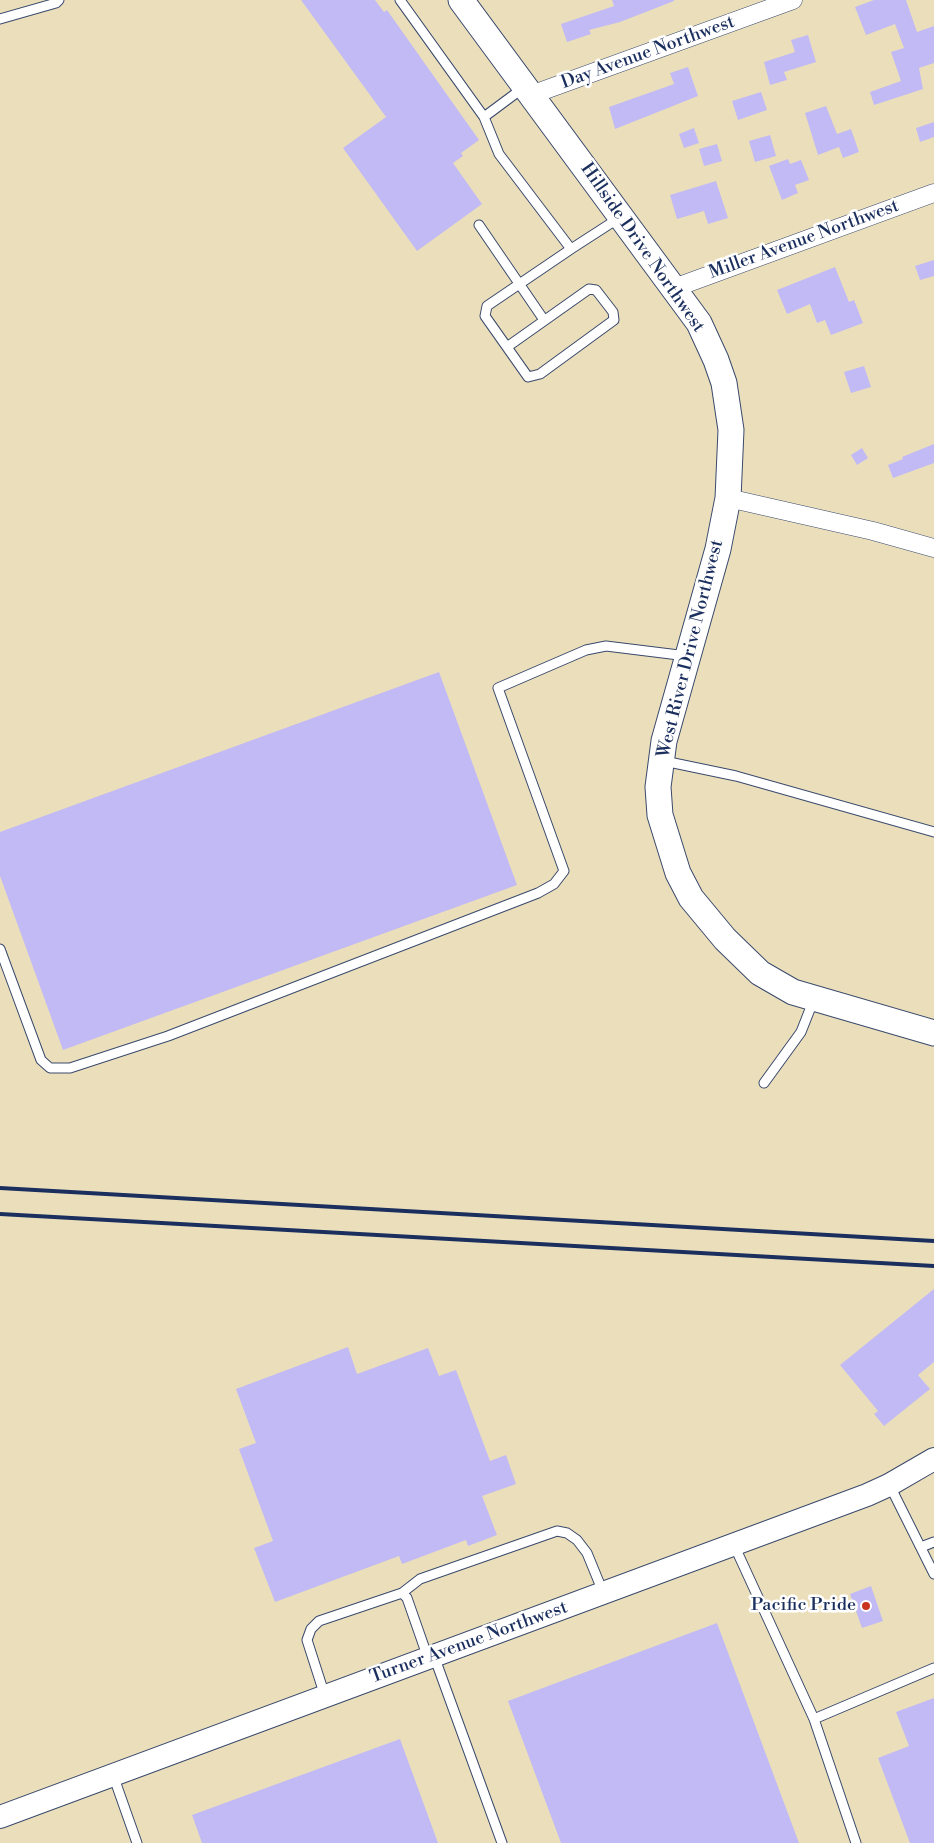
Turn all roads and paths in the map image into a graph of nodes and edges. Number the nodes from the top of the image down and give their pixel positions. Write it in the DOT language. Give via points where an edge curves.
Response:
graph roads {
  1 [pos="59,0"];
  2 [pos="400,0"];
  3 [pos="461,0"];
  4 [pos="793,0"];
  5 [pos="0,19"];
  6 [pos="528,91"];
  7 [pos="484,117"];
  8 [pos="934,193"];
  9 [pos="621,216"];
  10 [pos="479,224"];
  11 [pos="571,250"];
  12 [pos="519,284"];
  13 [pos="674,288"];
  14 [pos="544,320"];
  15 [pos="507,347"];
  16 [pos="728,498"];
  17 [pos="934,548"];
  18 [pos="687,656"];
  19 [pos="661,761"];
  20 [pos="934,832"];
  21 [pos="0,949"];
  22 [pos="814,999"];
  23 [pos="934,1033"];
  24 [pos="764,1083"];
  25 [pos="934,1459"];
  26 [pos="890,1485"];
  27 [pos="934,1542"];
  28 [pos="734,1544"];
  29 [pos="921,1547"];
  30 [pos="934,1574"];
  31 [pos="402,1593"];
  32 [pos="604,1593"];
  33 [pos="431,1657"];
  34 [pos="934,1668"];
  35 [pos="325,1696"];
  36 [pos="814,1719"];
  37 [pos="113,1775"];
  38 [pos="0,1817"];
  39 [pos="138,1843"];
  40 [pos="502,1843"];
  41 [pos="856,1843"];
  1 -- 5 [label="lane"];
  2 -- 7 [label="lane"];
  3 -- 6 [label="main road, Hillside Drive Northwest"];
  4 -- 6 [label="street, Day Avenue Northwest"];
  6 -- 7 [label="lane"];
  6 -- 9 [label="main road, Hillside Drive Northwest"];
  7 -- 11 [label="lane" via="499,154"];
  8 -- 13 [label="street, Miller Avenue Northwest"];
  9 -- 11 [label="lane"];
  9 -- 13 [label="main road, Hillside Drive Northwest"];
  10 -- 12 [label="lane"];
  11 -- 12 [label="lane"];
  12 -- 14 [label="lane"];
  12 -- 15 [label="lane" via="487,306 485,316"];
  13 -- 16 [label="main road, Hillside Drive Northwest" via="699,323 724,383 731,430"];
  14 -- 15 [label="lane"];
  14 -- 15 [label="lane" via="589,289 596,290 613,312 614,320 540,374 528,377"];
  16 -- 17 [label="street"];
  16 -- 18 [label="main road, West River Drive Northwest" via="718,549"];
  18 -- 19 [label="main road, West River Drive Northwest"];
  18 -- 21 [label="lane" via="606,646 586,650 498,688 564,871 554,884 538,893 168,1036 70,1068 50,1068 40,1060"];
  19 -- 20 [label="lane" via="736,776"];
  19 -- 22 [label="main road, West River Drive Northwest" via="658,787 660,815 678,873 691,898 725,939 760,973 793,992"];
  22 -- 23 [label="main road, West River Drive Northwest"];
  22 -- 24 [label="lane" via="801,1032"];
  25 -- 26 [label="street, Turner Avenue Northwest"];
  26 -- 28 [label="street, Turner Avenue Northwest"];
  26 -- 29 [label="lane"];
  27 -- 29 [label="lane"];
  28 -- 32 [label="street, Turner Avenue Northwest"];
  28 -- 36 [label="lane"];
  29 -- 30 [label="lane"];
  31 -- 32 [label="lane" via="420,1579 557,1531 577,1540 588,1554"];
  31 -- 33 [label="lane"];
  31 -- 35 [label="lane" via="319,1622 311,1629 308,1640"];
  32 -- 33 [label="street, Turner Avenue Northwest"];
  33 -- 35 [label="street, Turner Avenue Northwest"];
  33 -- 40 [label="lane"];
  34 -- 36 [label="lane"];
  35 -- 37 [label="street, Turner Avenue Northwest"];
  36 -- 41 [label="lane"];
  37 -- 38 [label="street, Turner Avenue Northwest"];
  37 -- 39 [label="lane"];
}
